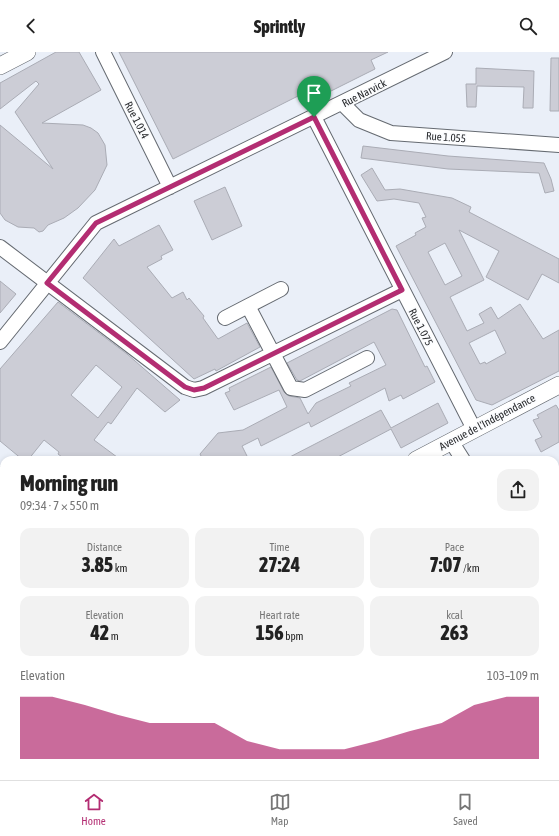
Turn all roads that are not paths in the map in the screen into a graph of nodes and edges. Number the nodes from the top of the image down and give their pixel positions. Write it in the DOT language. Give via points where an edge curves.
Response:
graph roads {
  1 [pos="27,52"];
  2 [pos="103,52"];
  3 [pos="445,52"];
  4 [pos="0,66"];
  5 [pos="342,103"];
  6 [pos="314,117"];
  7 [pos="559,145"];
  8 [pos="170,187"];
  9 [pos="0,247"];
  10 [pos="47,283"];
  11 [pos="281,289"];
  12 [pos="402,290"];
  13 [pos="248,306"];
  14 [pos="225,318"];
  15 [pos="0,342"];
  16 [pos="273,353"];
  17 [pos="367,358"];
  18 [pos="559,385"];
  19 [pos="474,429"];
  20 [pos="451,441"];
  21 [pos="423,456"];
  22 [pos="460,456"];
  1 -- 4 [label="main road"];
  2 -- 8 [label="street, Rue 1.014"];
  3 -- 5 [label="street, Rue Narvick"];
  5 -- 6 [label="street, Rue Narvick"];
  5 -- 7 [label="street, Rue 1.055" via="359,120 391,133"];
  6 -- 8 [label="street, Rue Narvick"];
  6 -- 12 [label="street, Rue 1.075"];
  8 -- 10 [label="street, Rue Narvick" via="96,223"];
  9 -- 10 [label="street"];
  10 -- 15 [label="street, Rue Narvick"];
  10 -- 16 [label="street" via="185,387 194,390 204,388"];
  11 -- 13 [label="street"];
  12 -- 16 [label="street"];
  12 -- 19 [label="street, Rue 1.075"];
  13 -- 14 [label="street"];
  13 -- 16 [label="street"];
  16 -- 17 [label="street" via="291,388 305,390"];
  18 -- 19 [label="main road, Avenue de l'Indépendance"];
  19 -- 20 [label="main road, Avenue de l'Indépendance"];
  20 -- 21 [label="main road, Avenue de l'Indépendance"];
  20 -- 22 [label="street"];
}
